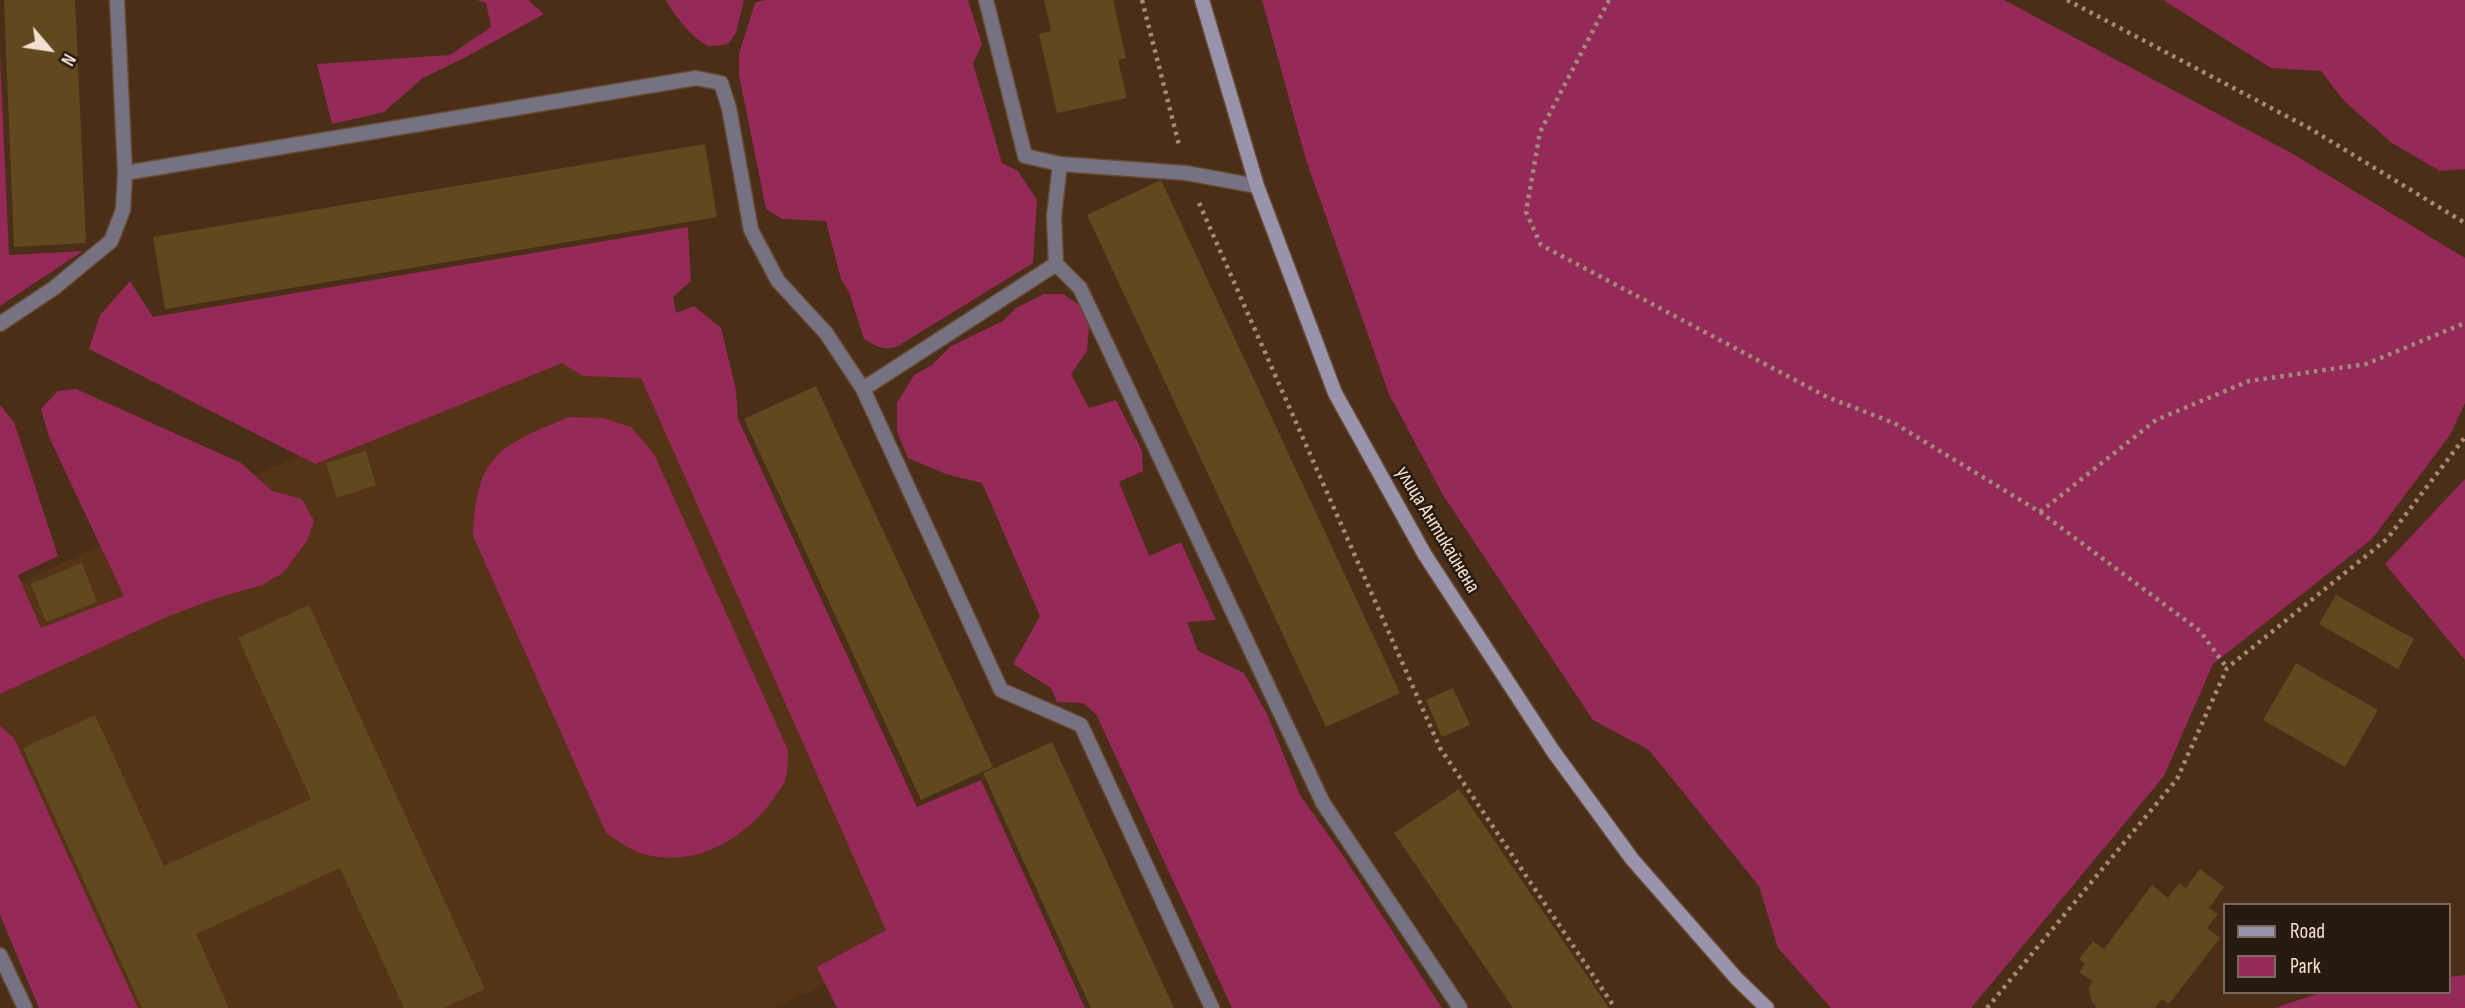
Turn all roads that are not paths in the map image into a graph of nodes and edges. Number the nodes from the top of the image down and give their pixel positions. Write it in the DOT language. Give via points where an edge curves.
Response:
graph roads {
  1 [pos="117,0"];
  2 [pos="986,0"];
  3 [pos="1202,0"];
  4 [pos="1060,164"];
  5 [pos="125,173"];
  6 [pos="1257,186"];
  7 [pos="1056,264"];
  8 [pos="0,324"];
  9 [pos="863,389"];
  10 [pos="0,955"];
  11 [pos="25,1008"];
  12 [pos="1212,1008"];
  13 [pos="1460,1008"];
  14 [pos="1767,1008"];
  1 -- 5 [label="street"];
  2 -- 4 [label="street" via="1025,156"];
  3 -- 6 [label="street, улица Антикайнена"];
  4 -- 6 [label="street" via="1186,173"];
  4 -- 7 [label="street" via="1054,216"];
  5 -- 8 [label="street" via="123,210 111,241 54,288"];
  5 -- 9 [label="street" via="696,78 721,83 751,230 778,281 826,333"];
  6 -- 14 [label="street, улица Антикайнена" via="1335,393 1424,555 1553,751 1632,859"];
  7 -- 9 [label="street"];
  7 -- 13 [label="street" via="1080,288 1323,803"];
  9 -- 12 [label="street" via="1001,690 1081,725"];
  10 -- 11 [label="street"];
}
